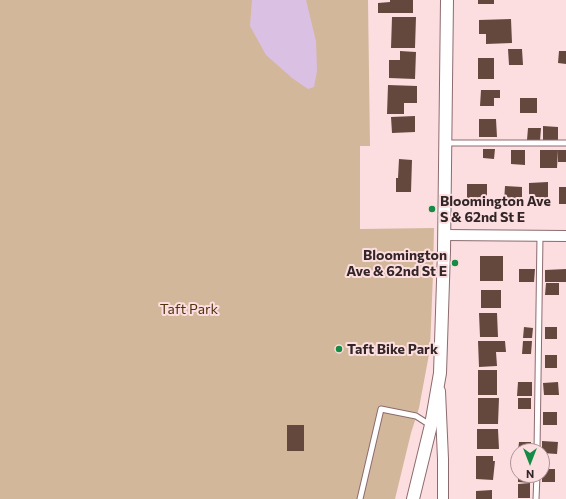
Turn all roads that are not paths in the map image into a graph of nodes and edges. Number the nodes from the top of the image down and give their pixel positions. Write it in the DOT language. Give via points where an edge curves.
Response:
graph roads {
  1 [pos="447,0"];
  2 [pos="566,142"];
  3 [pos="445,143"];
  4 [pos="444,235"];
  5 [pos="540,236"];
  6 [pos="566,236"];
  7 [pos="440,373"];
  8 [pos="430,425"];
  9 [pos="537,443"];
  10 [pos="537,483"];
  11 [pos="360,499"];
  12 [pos="413,499"];
  13 [pos="442,499"];
  14 [pos="536,499"];
  1 -- 3 [label="street"];
  2 -- 3 [label="lane"];
  3 -- 4 [label="street"];
  4 -- 5 [label="street"];
  4 -- 7 [label="street"];
  5 -- 6 [label="street"];
  5 -- 9 [label="lane"];
  7 -- 8 [label="street"];
  7 -- 13 [label="street"];
  8 -- 11 [label="lane" via="416,416 381,409"];
  8 -- 12 [label="street"];
  10 -- 14 [label="lane"];
}
